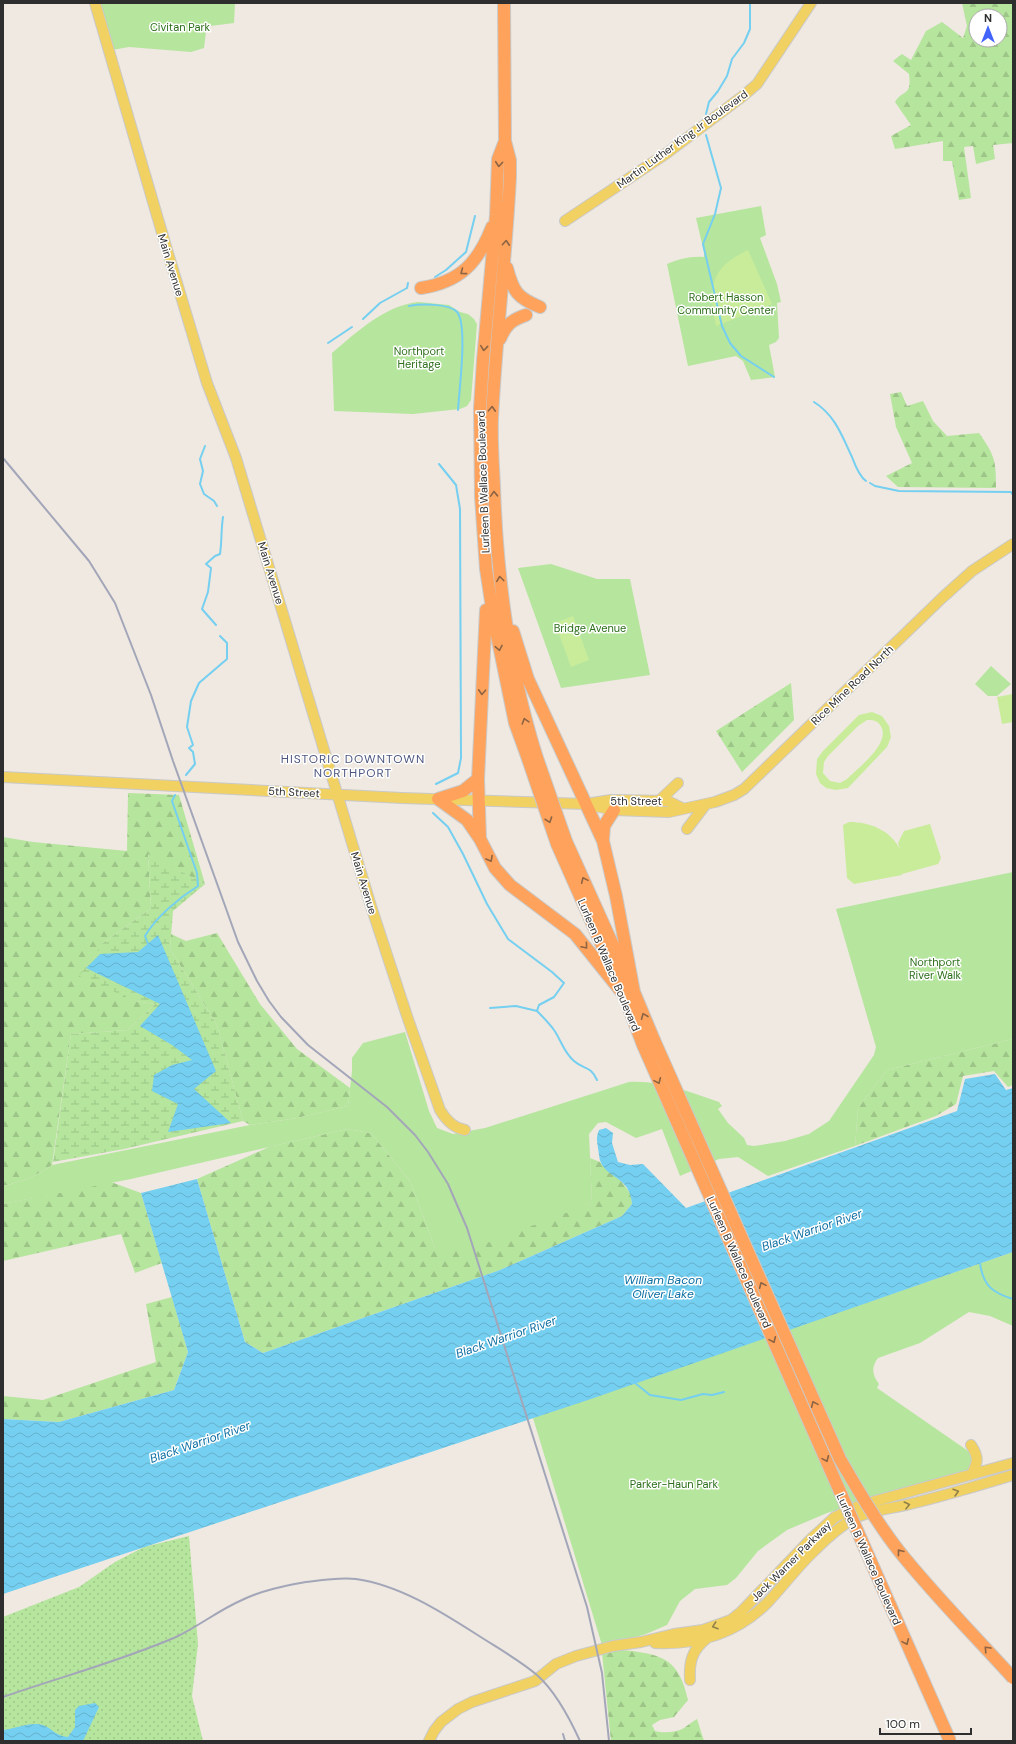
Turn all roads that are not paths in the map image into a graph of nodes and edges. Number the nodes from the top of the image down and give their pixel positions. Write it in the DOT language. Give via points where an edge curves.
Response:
graph roads {
  1 [pos="95,3"];
  2 [pos="504,3"];
  3 [pos="811,3"];
  4 [pos="505,141"];
  5 [pos="496,215"];
  6 [pos="565,221"];
  7 [pos="505,261"];
  8 [pos="421,288"];
  9 [pos="540,307"];
  10 [pos="526,315"];
  11 [pos="496,350"];
  12 [pos="1013,544"];
  13 [pos="486,569"];
  14 [pos="503,600"];
  15 [pos="532,757"];
  16 [pos="3,777"];
  17 [pos="478,779"];
  18 [pos="678,783"];
  19 [pos="337,794"];
  20 [pos="438,799"];
  21 [pos="478,801"];
  22 [pos="659,801"];
  23 [pos="586,804"];
  24 [pos="706,804"];
  25 [pos="682,808"];
  26 [pos="614,810"];
  27 [pos="687,829"];
  28 [pos="480,839"];
  29 [pos="604,841"];
  30 [pos="629,994"];
  31 [pos="465,1130"];
  32 [pos="971,1445"];
  33 [pos="1013,1463"];
  34 [pos="999,1467"];
  35 [pos="1013,1472"];
  36 [pos="972,1474"];
  37 [pos="1008,1477"];
  38 [pos="1013,1484"];
  39 [pos="706,1638"];
  40 [pos="641,1642"];
  41 [pos="1013,1678"];
  42 [pos="690,1680"];
  43 [pos="429,1741"];
  44 [pos="950,1741"];
  1 -- 19 [label="main road, Main Avenue" via="182,302 207,383 236,458"];
  2 -- 4 [label="highway, Lurleen B Wallace Boulevard"];
  3 -- 6 [label="main road, Martin Luther King Jr Boulevard" via="757,84 667,153"];
  4 -- 5 [label="highway, Lurleen B Wallace Boulevard, one-way" via="498,159"];
  7 -- 4 [label="highway, Lurleen B Wallace Boulevard, one-way" via="510,177 510,160"];
  5 -- 8 [label="highway, one-way" via="479,256 466,270 436,286"];
  5 -- 13 [label="highway, Lurleen B Wallace Boulevard, one-way" via="480,408 481,497"];
  7 -- 9 [label="highway" via="514,290 526,302"];
  7 -- 11 [label="highway, Lurleen B Wallace Boulevard"];
  10 -- 11 [label="highway" via="507,325"];
  14 -- 11 [label="highway, Lurleen B Wallace Boulevard, one-way" via="496,538 492,420"];
  12 -- 24 [label="main road, Rice Mine Road North" via="972,571 942,598 744,789"];
  13 -- 15 [label="highway, Lurleen B Wallace Boulevard, one-way" via="515,723"];
  13 -- 17 [label="highway, one-way" via="486,622"];
  15 -- 14 [label="highway, Lurleen B Wallace Boulevard, one-way" via="510,649"];
  14 -- 23 [label="highway" via="528,678"];
  15 -- 30 [label="highway, Lurleen B Wallace Boulevard, bridge" via="562,842"];
  16 -- 19 [label="main road, 5th Street"];
  17 -- 20 [label="highway" via="463,791"];
  17 -- 21 [label="highway"];
  18 -- 22 [label="main road"];
  19 -- 20 [label="main road, 5th Street"];
  19 -- 31 [label="main road, Main Avenue" via="406,1013 440,1110 449,1123"];
  20 -- 21 [label="main road, 5th Street"];
  20 -- 28 [label="highway" via="467,820"];
  21 -- 23 [label="main road, 5th Street"];
  21 -- 28 [label="highway"];
  22 -- 23 [label="main road, 5th Street" via="611,800"];
  22 -- 25 [label="main road, 5th Street" via="668,801"];
  23 -- 26 [label="main road, 5th Street"];
  23 -- 29 [label="highway"];
  24 -- 25 [label="main road, Rice Mine Road North"];
  24 -- 27 [label="main road"];
  25 -- 26 [label="main road, 5th Street" via="669,812"];
  26 -- 29 [label="highway" via="604,826"];
  28 -- 30 [label="highway, one-way" via="496,868 510,885 575,934"];
  29 -- 30 [label="highway" via="616,896"];
  41 -- 30 [label="highway, Lurleen B Wallace Boulevard, one-way, bridge" via="898,1550 840,1459 654,1040"];
  30 -- 44 [label="highway, Lurleen B Wallace Boulevard, one-way, bridge" via="642,1045"];
  32 -- 36 [label="main road" via="978,1457"];
  33 -- 34 [label="main road, Jack Warner Parkway"];
  34 -- 35 [label="main road"];
  34 -- 36 [label="main road, Jack Warner Parkway"];
  34 -- 37 [label="main road"];
  36 -- 40 [label="main road, Jack Warner Parkway, one-way" via="861,1505 835,1517 731,1620 703,1630"];
  37 -- 38 [label="main road"];
  39 -- 37 [label="main road, Jack Warner Parkway, one-way" via="728,1631 748,1620 769,1601 801,1562 834,1532 856,1518"];
  39 -- 40 [label="main road, Jack Warner Parkway" via="659,1643"];
  39 -- 42 [label="main road" via="698,1645 691,1659"];
  40 -- 43 [label="main road, Jack Warner Parkway" via="576,1656 556,1664 535,1681 472,1702 441,1722"];
}
